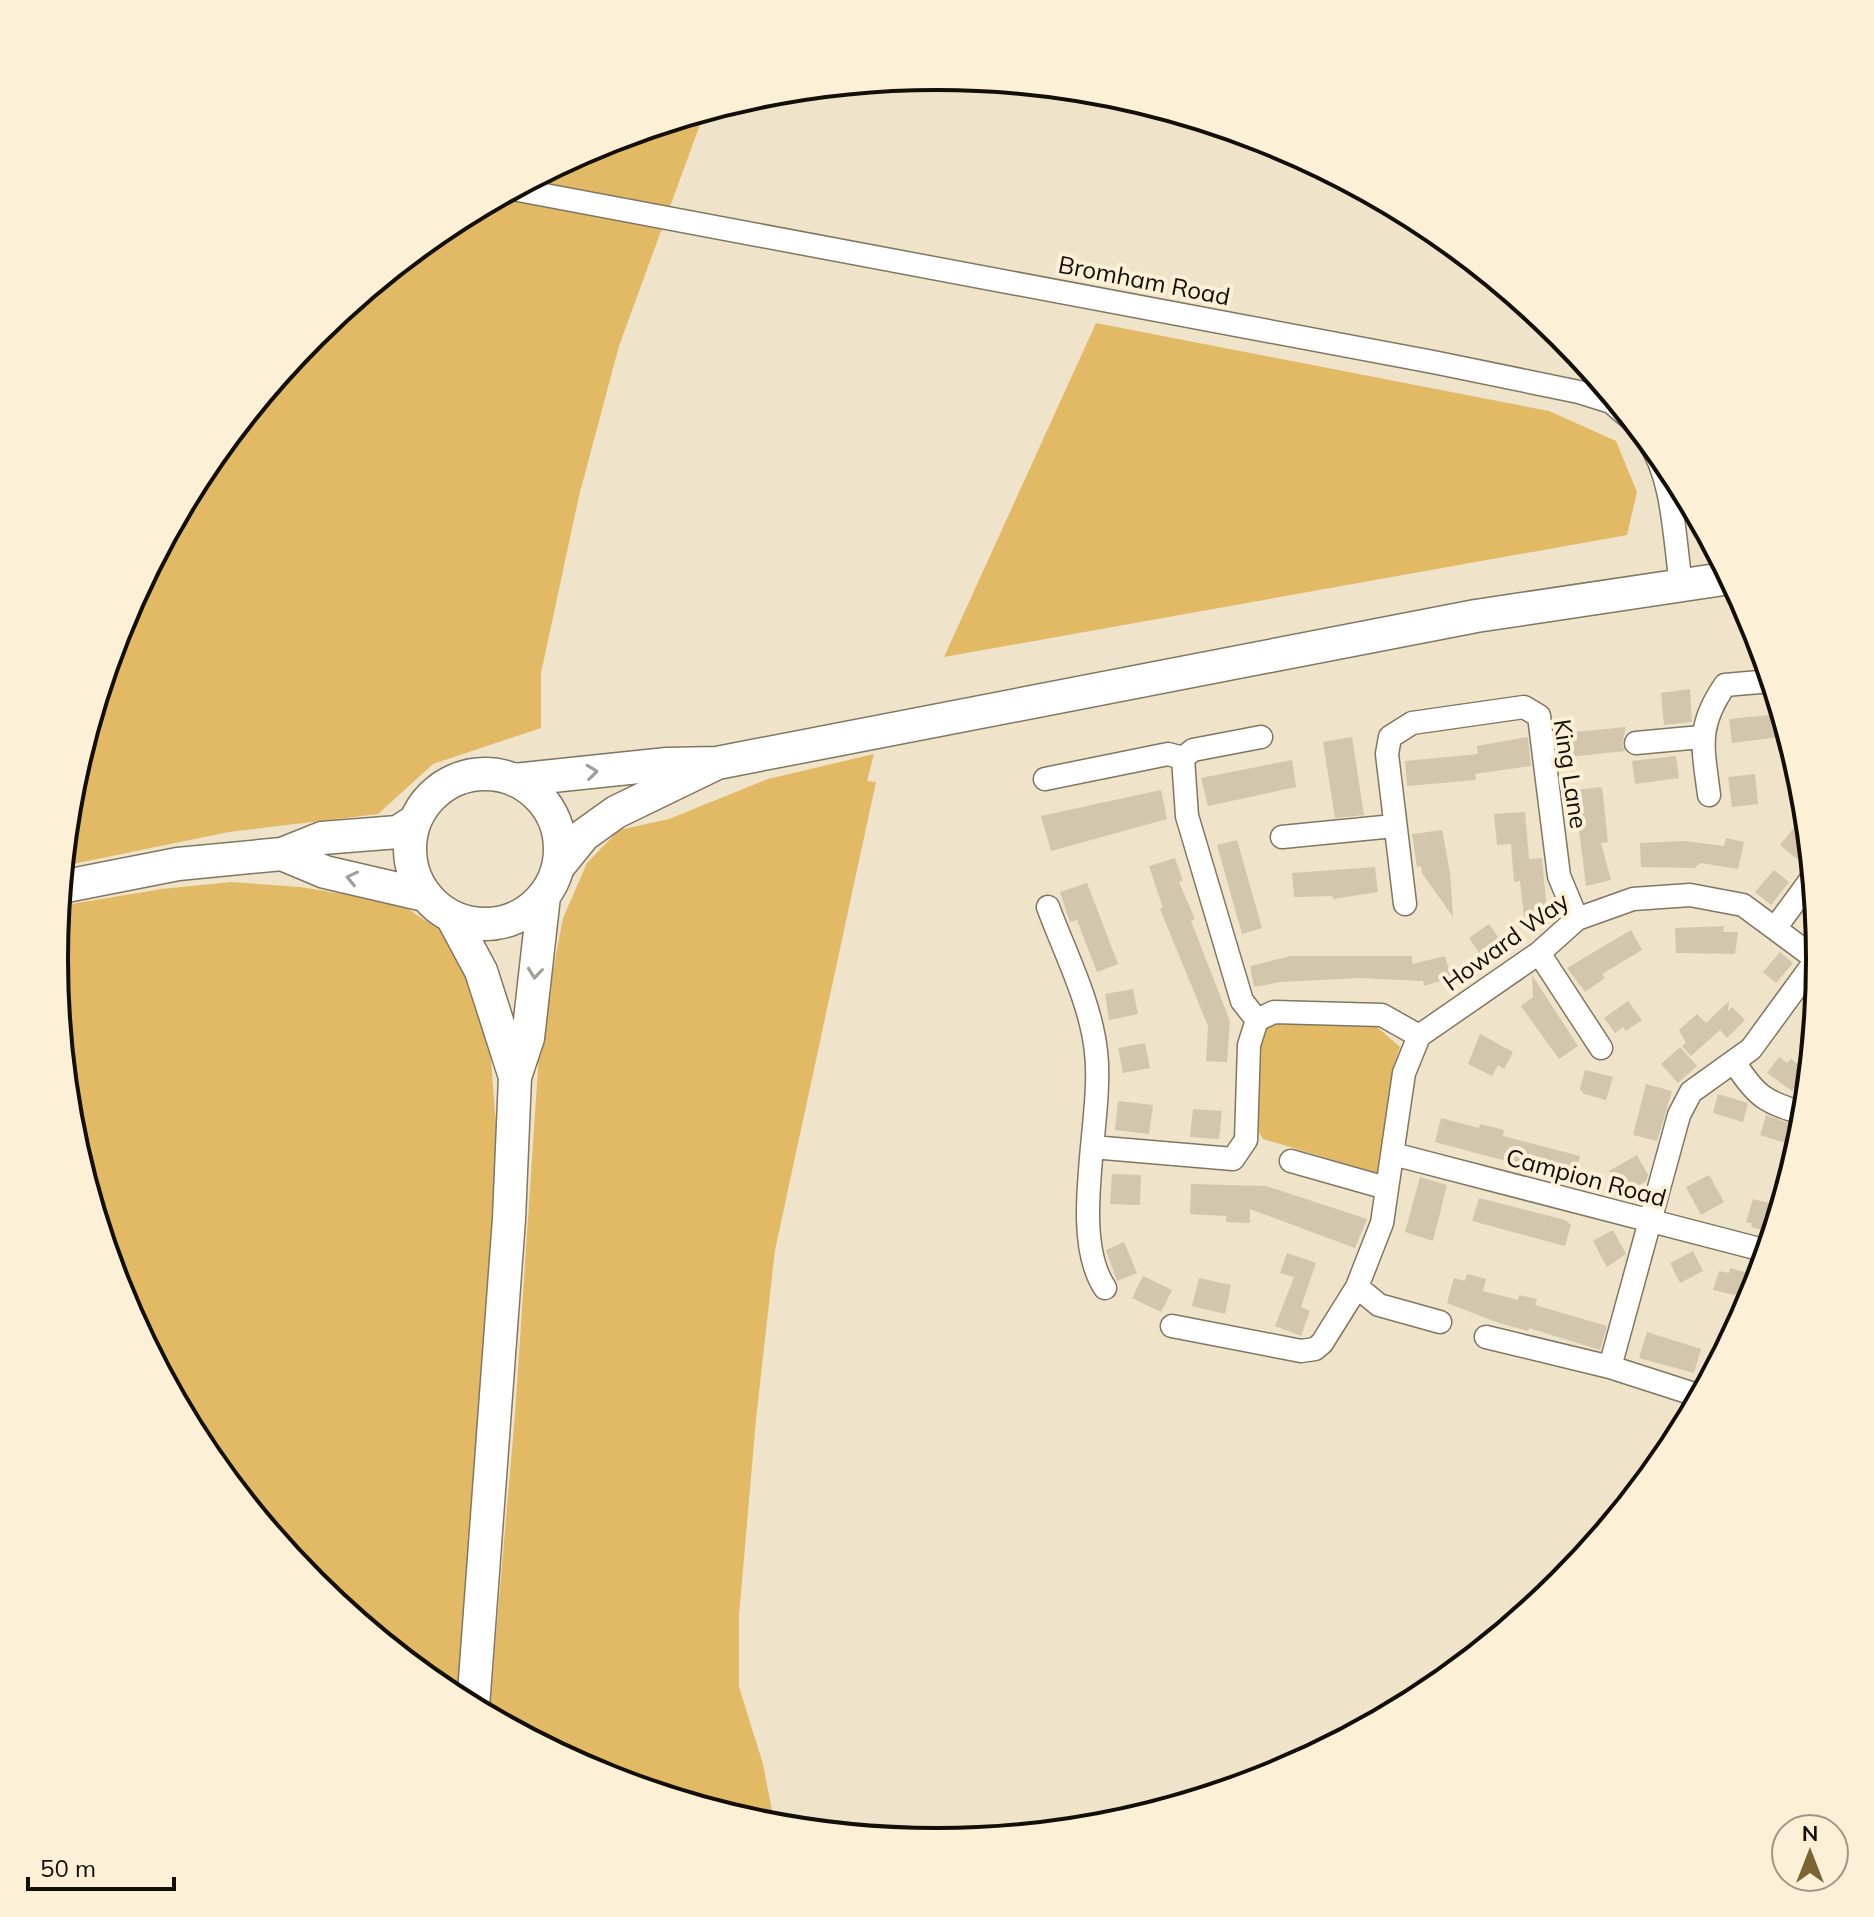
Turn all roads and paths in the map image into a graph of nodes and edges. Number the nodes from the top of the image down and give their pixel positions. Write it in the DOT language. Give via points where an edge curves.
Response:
graph roads {
  1 [pos="529,192"];
  2 [pos="1601,399"];
  3 [pos="1664,483"];
  4 [pos="1718,579"];
  5 [pos="1681,584"];
  6 [pos="1761,682"];
  7 [pos="1261,737"];
  8 [pos="1701,737"];
  9 [pos="1636,743"];
  10 [pos="1183,758"];
  11 [pos="717,763"];
  12 [pos="1045,779"];
  13 [pos="514,780"];
  14 [pos="1709,795"];
  15 [pos="415,821"];
  16 [pos="1394,826"];
  17 [pos="1282,837"];
  18 [pos="282,854"];
  19 [pos="558,867"];
  20 [pos="71,885"];
  21 [pos="1803,890"];
  22 [pos="424,895"];
  23 [pos="544,896"];
  24 [pos="1405,904"];
  25 [pos="1048,907"];
  26 [pos="452,917"];
  27 [pos="1577,919"];
  28 [pos="1776,927"];
  29 [pos="1806,951"];
  30 [pos="1539,953"];
  31 [pos="1805,978"];
  32 [pos="1257,1020"];
  33 [pos="1419,1036"];
  34 [pos="1601,1048"];
  35 [pos="1735,1063"];
  36 [pos="515,1077"];
  37 [pos="1792,1110"];
  38 [pos="1092,1147"];
  39 [pos="1393,1154"];
  40 [pos="1291,1161"];
  41 [pos="1386,1188"];
  42 [pos="1649,1222"];
  43 [pos="1756,1248"];
  44 [pos="1357,1287"];
  45 [pos="1105,1288"];
  46 [pos="1440,1322"];
  47 [pos="1172,1326"];
  48 [pos="1486,1337"];
  49 [pos="1610,1367"];
  50 [pos="1690,1393"];
  51 [pos="474,1693"];
  1 -- 2 [label="street, Bromham Road"];
  3 -- 5 [label="street"];
  4 -- 5 [label="highway"];
  5 -- 11 [label="highway" via="1476,616"];
  6 -- 8 [label="street" via="1725,685 1709,709"];
  7 -- 10 [label="street" via="1193,750"];
  8 -- 9 [label="street"];
  8 -- 14 [label="street"];
  10 -- 12 [label="street" via="1168,754"];
  10 -- 32 [label="street" via="1187,816 1242,1001"];
  13 -- 11 [label="highway, one-way"];
  11 -- 19 [label="highway" via="616,812 584,835"];
  13 -- 15 [label="highway" via="475,775 456,780 432,796"];
  13 -- 19 [label="highway" via="547,807 560,846"];
  15 -- 18 [label="highway" via="398,832 322,838"];
  15 -- 22 [label="highway" via="409,846"];
  16 -- 17 [label="street"];
  16 -- 24 [label="street, King Lane"];
  16 -- 27 [label="street, King Lane" via="1390,737 1412,723 1524,707 1539,716 1559,876"];
  18 -- 20 [label="highway" via="178,864"];
  22 -- 18 [label="highway, one-way" via="325,872"];
  19 -- 23 [label="highway"];
  21 -- 28 [label="street"];
  22 -- 26 [label="highway"];
  23 -- 26 [label="highway" via="525,913 502,923 476,924"];
  23 -- 36 [label="highway, one-way" via="528,1038"];
  25 -- 38 [label="street" via="1097,1053"];
  26 -- 36 [label="highway" via="481,971"];
  27 -- 28 [label="street, Howard Way" via="1633,899 1690,895 1743,905"];
  27 -- 30 [label="street, Howard Way"];
  28 -- 29 [label="street, Howard Way"];
  30 -- 33 [label="street, Howard Way"];
  30 -- 34 [label="street"];
  31 -- 35 [label="street"];
  32 -- 33 [label="street" via="1274,1012 1382,1015"];
  32 -- 38 [label="street" via="1249,1045 1246,1140 1233,1159"];
  33 -- 39 [label="street" via="1404,1073"];
  35 -- 37 [label="street" via="1753,1092"];
  35 -- 42 [label="street" via="1691,1092 1679,1115"];
  36 -- 51 [label="highway"];
  38 -- 45 [label="street" via="1089,1241 1096,1274"];
  39 -- 41 [label="street"];
  39 -- 42 [label="street, Campion Road"];
  40 -- 41 [label="street"];
  41 -- 44 [label="street" via="1382,1223"];
  42 -- 43 [label="street, Campion Road"];
  42 -- 49 [label="street"];
  44 -- 46 [label="street" via="1379,1305"];
  44 -- 47 [label="street" via="1315,1349 1301,1351"];
  48 -- 49 [label="street"];
  49 -- 50 [label="street"];
}
